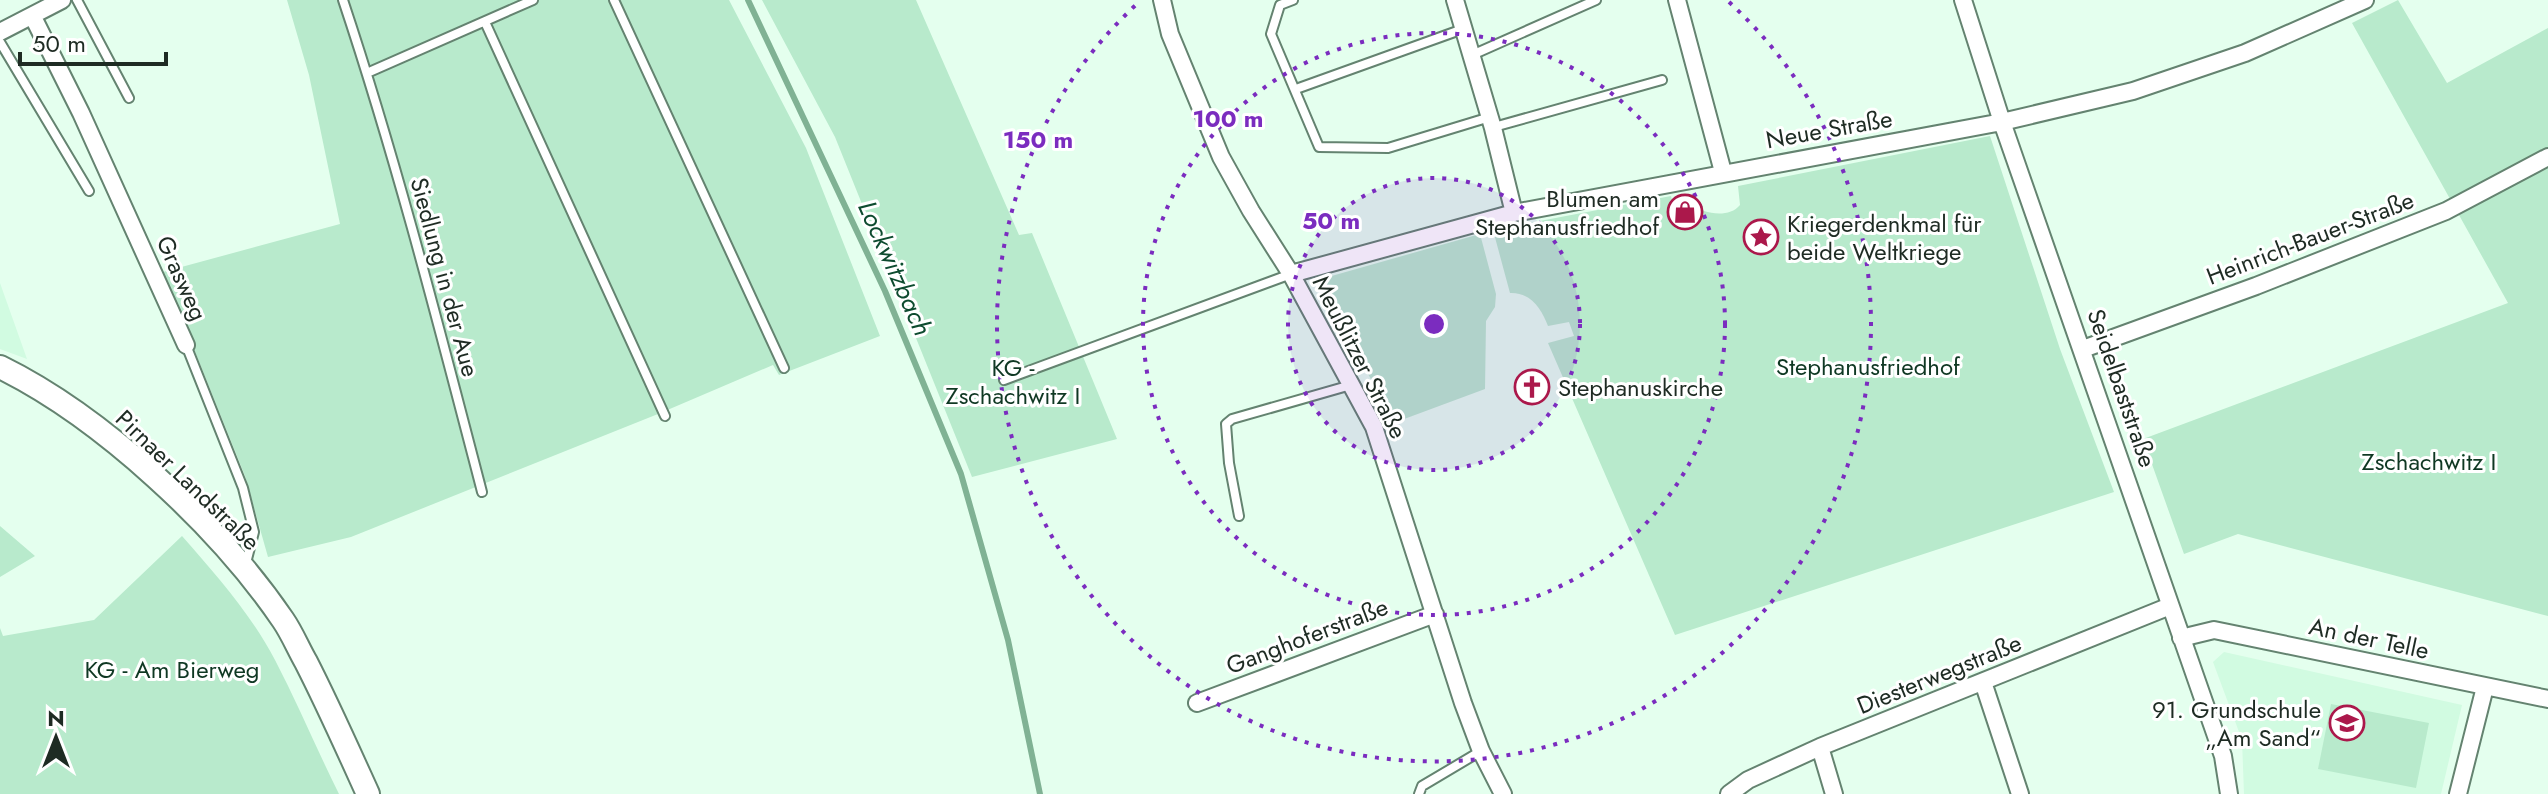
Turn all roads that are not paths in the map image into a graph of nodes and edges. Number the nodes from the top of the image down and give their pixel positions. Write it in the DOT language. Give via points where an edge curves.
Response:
graph roads {
  1 [pos="77,0"];
  2 [pos="343,0"];
  3 [pos="533,0"];
  4 [pos="614,0"];
  5 [pos="1162,0"];
  6 [pos="1293,0"];
  7 [pos="1455,0"];
  8 [pos="1596,0"];
  9 [pos="1677,0"];
  10 [pos="1963,0"];
  11 [pos="2365,0"];
  12 [pos="55,2"];
  13 [pos="2340,6"];
  14 [pos="33,17"];
  15 [pos="485,22"];
  16 [pos="1463,29"];
  17 [pos="0,32"];
  18 [pos="0,42"];
  19 [pos="1472,55"];
  20 [pos="367,73"];
  21 [pos="1662,80"];
  22 [pos="1296,89"];
  23 [pos="129,98"];
  24 [pos="1491,122"];
  25 [pos="2002,122"];
  26 [pos="2548,157"];
  27 [pos="1723,172"];
  28 [pos="89,191"];
  29 [pos="1514,213"];
  30 [pos="1291,274"];
  31 [pos="186,345"];
  32 [pos="2083,349"];
  33 [pos="0,367"];
  34 [pos="784,368"];
  35 [pos="1004,380"];
  36 [pos="1351,385"];
  37 [pos="665,416"];
  38 [pos="482,492"];
  39 [pos="1239,516"];
  40 [pos="244,568"];
  41 [pos="2170,606"];
  42 [pos="1435,614"];
  43 [pos="2181,638"];
  44 [pos="1983,682"];
  45 [pos="2485,687"];
  46 [pos="2548,699"];
  47 [pos="1197,703"];
  48 [pos="1820,747"];
  49 [pos="1481,751"];
  50 [pos="368,794"];
  51 [pos="1419,794"];
  52 [pos="1503,794"];
  53 [pos="1729,794"];
  54 [pos="1834,794"];
  55 [pos="2020,794"];
  56 [pos="2229,794"];
  57 [pos="2458,794"];
  1 -- 23 [label="lane"];
  2 -- 20 [label="lane, Siedlung in der Aue"];
  3 -- 15 [label="lane"];
  4 -- 34 [label="lane"];
  5 -- 30 [label="street, Meußlitzer Straße" via="1170,34 1221,157"];
  6 -- 22 [label="lane" via="1280,5 1271,34"];
  7 -- 16 [label="street"];
  8 -- 19 [label="lane"];
  9 -- 27 [label="street"];
  10 -- 25 [label="street, Seidelbaststraße"];
  11 -- 13 [label="street, Neue Straße"];
  12 -- 14 [label="street"];
  13 -- 25 [label="street, Neue Straße" via="2245,53 2133,91"];
  14 -- 17 [label="street"];
  14 -- 31 [label="street, Grasweg"];
  15 -- 20 [label="lane"];
  15 -- 37 [label="lane"];
  16 -- 19 [label="street"];
  16 -- 22 [label="lane"];
  18 -- 28 [label="lane"];
  19 -- 24 [label="street"];
  20 -- 38 [label="lane, Siedlung in der Aue"];
  21 -- 24 [label="lane"];
  22 -- 24 [label="lane" via="1319,147 1388,148"];
  24 -- 29 [label="street"];
  25 -- 27 [label="street, Neue Straße"];
  25 -- 32 [label="street, Seidelbaststraße"];
  26 -- 32 [label="street, Heinrich-Bauer-Straße" via="2446,211"];
  27 -- 29 [label="street, Neue Straße"];
  29 -- 30 [label="street, Neue Straße"];
  30 -- 35 [label="lane"];
  30 -- 36 [label="street, Meußlitzer Straße"];
  31 -- 40 [label="lane, Grasweg" via="243,488 254,532"];
  32 -- 41 [label="street, Seidelbaststraße"];
  33 -- 40 [label="street, Pirnaer Landstraße" via="79,413 183,504"];
  36 -- 39 [label="lane" via="1226,424"];
  36 -- 42 [label="street, Meußlitzer Straße" via="1376,432"];
  40 -- 50 [label="street, Pirnaer Landstraße" via="284,622"];
  41 -- 43 [label="street, Seidelbaststraße"];
  41 -- 44 [label="street, Diesterwegstraße"];
  42 -- 47 [label="street, Ganghoferstraße"];
  42 -- 49 [label="street, Meußlitzer Straße"];
  43 -- 45 [label="street, An der Telle" via="2214,630"];
  43 -- 56 [label="street, Seidelbaststraße" via="2223,756"];
  44 -- 48 [label="street, Diesterwegstraße"];
  44 -- 55 [label="street"];
  45 -- 46 [label="street, An der Telle"];
  45 -- 57 [label="street"];
  48 -- 53 [label="street, Diesterwegstraße"];
  48 -- 54 [label="street"];
  49 -- 51 [label="lane" via="1422,786"];
  49 -- 52 [label="street, Meußlitzer Straße"];
}
